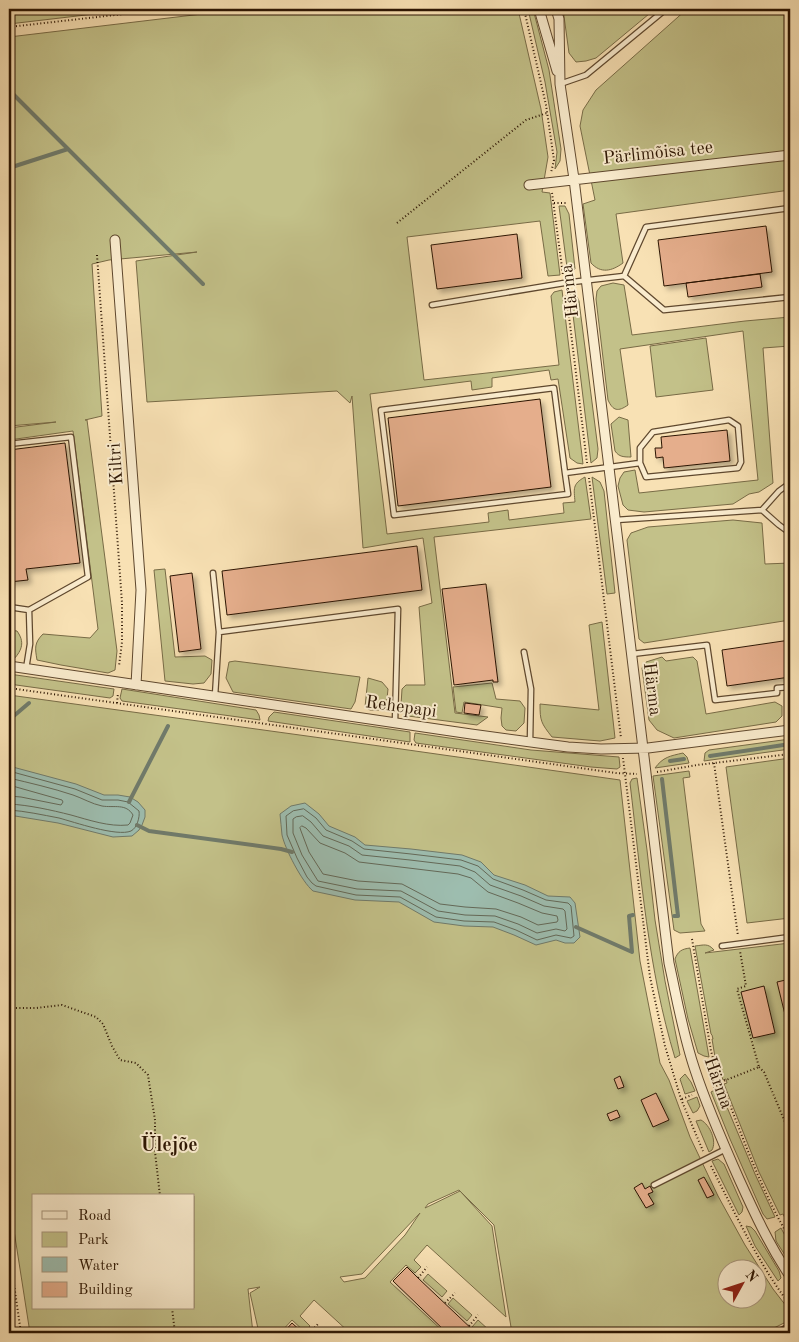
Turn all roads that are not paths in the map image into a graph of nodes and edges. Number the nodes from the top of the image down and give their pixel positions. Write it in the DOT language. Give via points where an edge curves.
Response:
graph roads {
  1 [pos="539,9"];
  2 [pos="556,9"];
  3 [pos="666,9"];
  4 [pos="560,84"];
  5 [pos="790,155"];
  6 [pos="574,179"];
  7 [pos="529,185"];
  8 [pos="790,208"];
  9 [pos="115,240"];
  10 [pos="624,276"];
  11 [pos="586,280"];
  12 [pos="790,297"];
  13 [pos="432,305"];
  14 [pos="9,444"];
  15 [pos="640,463"];
  16 [pos="608,468"];
  17 [pos="565,473"];
  18 [pos="790,483"];
  19 [pos="762,510"];
  20 [pos="614,520"];
  21 [pos="790,533"];
  22 [pos="213,573"];
  23 [pos="9,608"];
  24 [pos="29,610"];
  25 [pos="219,632"];
  26 [pos="524,652"];
  27 [pos="631,654"];
  28 [pos="9,666"];
  29 [pos="26,669"];
  30 [pos="136,685"];
  31 [pos="790,687"];
  32 [pos="215,696"];
  33 [pos="395,722"];
  34 [pos="790,730"];
  35 [pos="530,742"];
  36 [pos="643,749"];
  37 [pos="790,937"];
  38 [pos="722,946"];
  39 [pos="726,1149"];
  40 [pos="654,1185"];
  41 [pos="790,1276"];
  42 [pos="790,1326"];
  43 [pos="776,1333"];
  1 -- 4 [label="street, Härma"];
  2 -- 4 [label="street, Härma"];
  3 -- 4 [label="lane" via="586,75"];
  4 -- 6 [label="street, Härma"];
  5 -- 6 [label="street, Pärlimõisa tee"];
  6 -- 7 [label="street, Pärlimõisa tee"];
  6 -- 11 [label="street, Härma"];
  8 -- 10 [label="lane" via="646,227"];
  9 -- 30 [label="street, Kiltri" via="141,590"];
  10 -- 11 [label="lane"];
  10 -- 12 [label="lane" via="664,310"];
  11 -- 13 [label="lane"];
  11 -- 16 [label="street, Härma"];
  14 -- 24 [label="lane" via="70,437 88,577"];
  15 -- 15 [label="lane" via="646,477 738,468 741,462 738,426 729,420 653,432 640,448"];
  15 -- 16 [label="lane"];
  16 -- 17 [label="lane"];
  16 -- 20 [label="street, Härma"];
  17 -- 17 [label="lane" via="568,494 394,516 381,410 554,388"];
  18 -- 19 [label="lane" via="778,491"];
  19 -- 20 [label="lane"];
  19 -- 21 [label="lane"];
  20 -- 27 [label="street, Härma"];
  22 -- 25 [label="lane"];
  23 -- 24 [label="lane"];
  24 -- 29 [label="lane" via="30,644"];
  25 -- 32 [label="lane"];
  25 -- 33 [label="lane" via="398,609"];
  26 -- 35 [label="lane" via="531,689"];
  27 -- 31 [label="lane" via="707,645 715,700 777,693 777,688"];
  27 -- 36 [label="street, Härma"];
  28 -- 29 [label="street, Rehepapi"];
  29 -- 30 [label="street, Rehepapi"];
  30 -- 32 [label="street, Rehepapi"];
  32 -- 33 [label="street, Rehepapi"];
  33 -- 35 [label="street, Rehepapi"];
  34 -- 36 [label="street, Rehepapi"];
  35 -- 36 [label="street, Rehepapi" via="601,749"];
  36 -- 39 [label="street, Härma" via="669,963 694,1068"];
  37 -- 38 [label="lane"];
  39 -- 40 [label="lane"];
  39 -- 41 [label="street, Härma" via="762,1231"];
  42 -- 43 [label="lane"];
}
